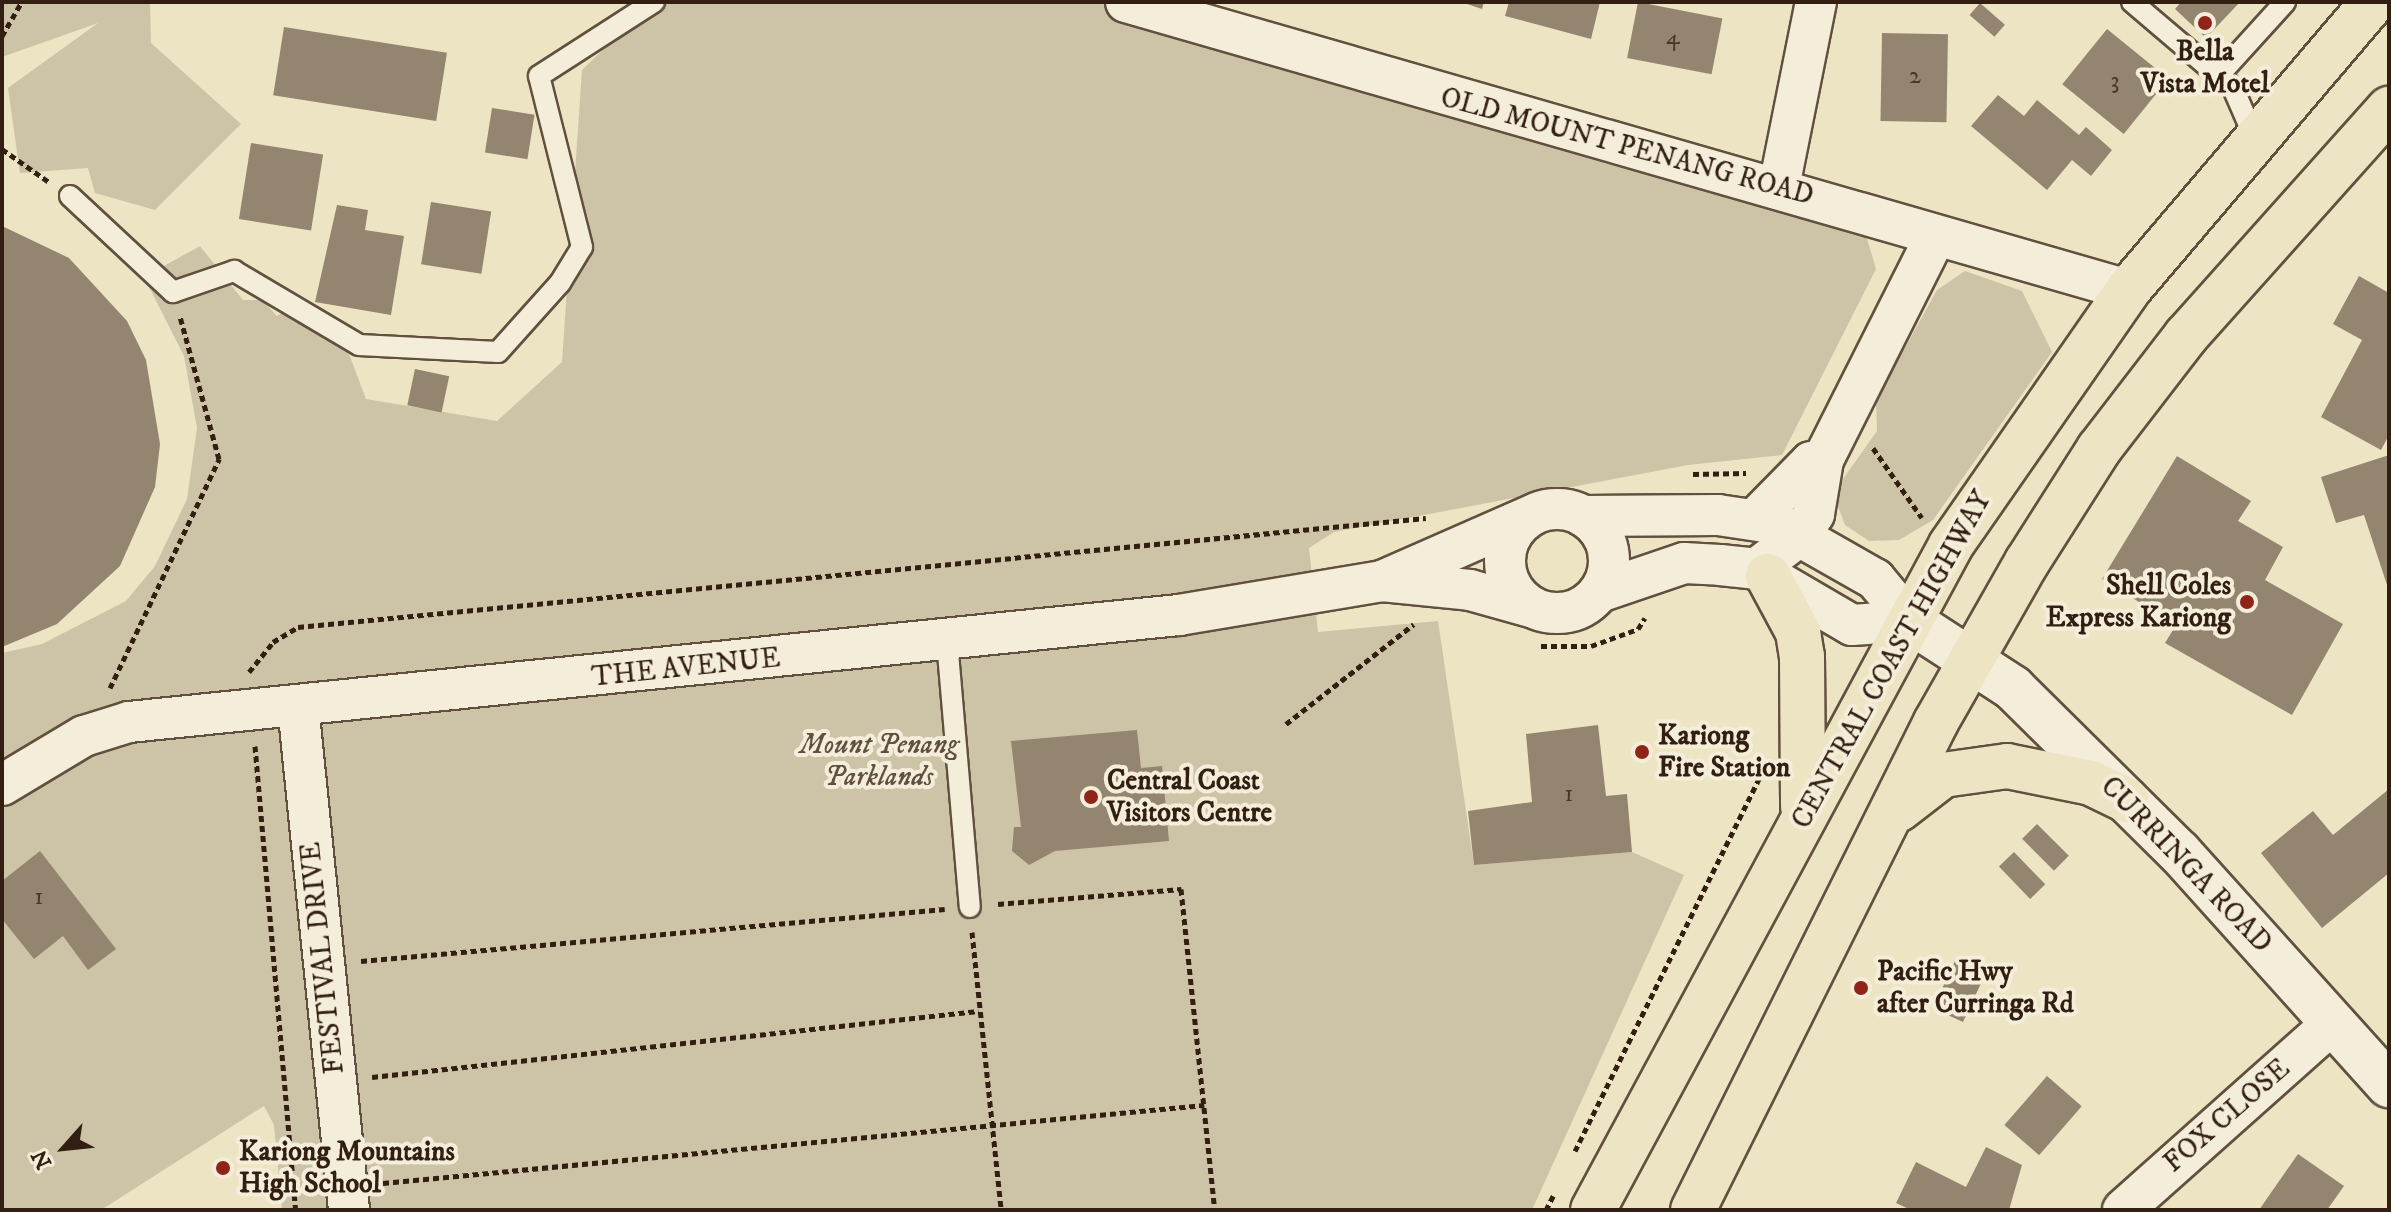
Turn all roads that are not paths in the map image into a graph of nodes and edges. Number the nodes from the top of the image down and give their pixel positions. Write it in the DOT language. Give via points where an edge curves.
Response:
graph roads {
  1 [pos="654,2"];
  2 [pos="1126,2"];
  3 [pos="1816,2"];
  4 [pos="2132,2"];
  5 [pos="2285,2"];
  6 [pos="2376,13"];
  7 [pos="2218,76"];
  8 [pos="2389,109"];
  9 [pos="2256,141"];
  10 [pos="1779,187"];
  11 [pos="70,196"];
  12 [pos="1935,237"];
  13 [pos="2128,290"];
  14 [pos="1823,460"];
  15 [pos="1583,516"];
  16 [pos="1528,517"];
  17 [pos="1754,520"];
  18 [pos="1798,537"];
  19 [pos="1762,572"];
  20 [pos="1396,583"];
  21 [pos="1599,592"];
  22 [pos="1910,621"];
  23 [pos="1527,623"];
  24 [pos="947,641"];
  25 [pos="1970,659"];
  26 [pos="298,705"];
  27 [pos="2,785"];
  28 [pos="2126,800"];
  29 [pos="1803,817"];
  30 [pos="1891,817"];
  31 [pos="970,907"];
  32 [pos="2333,1023"];
  33 [pos="2384,1070"];
  34 [pos="347,1198"];
  35 [pos="1593,1210"];
  36 [pos="1693,1210"];
  37 [pos="2123,1210"];
  1 -- 11 [label="lane" via="539,76 582,247 560,283 498,352 359,345 234,271 173,292"];
  2 -- 10 [label="street, OLD MOUNT PENANG ROAD"];
  3 -- 10 [label="street"];
  4 -- 7 [label="lane"];
  5 -- 7 [label="lane"];
  6 -- 9 [label="highway, CENTRAL COAST HIGHWAY"];
  7 -- 9 [label="lane" via="2233,88"];
  8 -- 25 [label="highway" via="2186,336 2099,449"];
  9 -- 13 [label="highway, CENTRAL COAST HIGHWAY"];
  10 -- 12 [label="street, OLD MOUNT PENANG ROAD"];
  12 -- 13 [label="street, OLD MOUNT PENANG ROAD"];
  12 -- 14 [label="street"];
  13 -- 22 [label="highway, CENTRAL COAST HIGHWAY" via="2058,382 1951,545"];
  14 -- 17 [label="street" via="1811,462"];
  14 -- 18 [label="street" via="1814,514"];
  15 -- 16 [label="street" via="1562,509"];
  15 -- 17 [label="street"];
  15 -- 21 [label="street" via="1609,555"];
  16 -- 20 [label="street, THE AVENUE"];
  16 -- 23 [label="street" via="1512,534 1504,563"];
  17 -- 18 [label="street"];
  18 -- 19 [label="street"];
  18 -- 22 [label="street" via="1875,579"];
  19 -- 21 [label="street" via="1684,563"];
  19 -- 22 [label="street" via="1852,625"];
  19 -- 29 [label="highway" via="1798,632"];
  20 -- 23 [label="street, THE AVENUE" via="1470,590"];
  20 -- 24 [label="street, THE AVENUE"];
  21 -- 23 [label="street" via="1563,614"];
  22 -- 25 [label="street, CURRINGA ROAD"];
  22 -- 29 [label="highway, CENTRAL COAST HIGHWAY"];
  24 -- 26 [label="street, THE AVENUE"];
  24 -- 31 [label="lane"];
  25 -- 28 [label="street, CURRINGA ROAD" via="2013,688"];
  25 -- 30 [label="highway"];
  26 -- 27 [label="street, THE AVENUE" via="159,718 84,736"];
  26 -- 34 [label="street, FESTIVAL DRIVE"];
  28 -- 30 [label="highway" via="2054,773 1959,770 1929,781"];
  28 -- 32 [label="street, CURRINGA ROAD"];
  29 -- 35 [label="highway, CENTRAL COAST HIGHWAY"];
  30 -- 36 [label="highway"];
  32 -- 33 [label="street, CURRINGA ROAD"];
  32 -- 37 [label="street, FOX CLOSE"];
}
